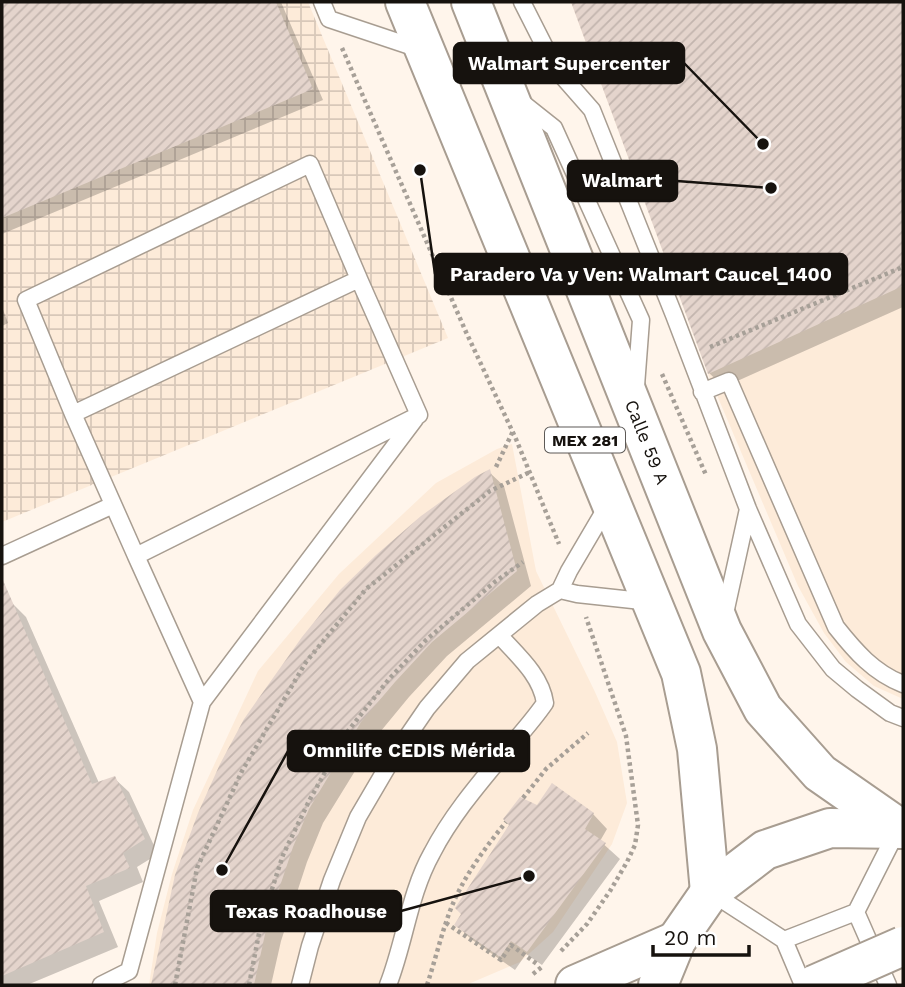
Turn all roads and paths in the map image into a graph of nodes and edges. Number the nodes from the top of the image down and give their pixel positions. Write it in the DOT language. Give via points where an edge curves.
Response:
graph roads {
  1 [pos="322,2"];
  2 [pos="405,2"];
  3 [pos="471,2"];
  4 [pos="522,2"];
  5 [pos="329,19"];
  6 [pos="424,51"];
  7 [pos="492,53"];
  8 [pos="556,69"];
  9 [pos="903,267"];
  10 [pos="359,279"];
  11 [pos="699,351"];
  12 [pos="702,392"];
  13 [pos="73,414"];
  14 [pos="419,415"];
  15 [pos="513,431"];
  16 [pos="495,467"];
  17 [pos="530,472"];
  18 [pos="610,502"];
  19 [pos="113,505"];
  20 [pos="748,509"];
  21 [pos="557,540"];
  22 [pos="2,556"];
  23 [pos="136,556"];
  24 [pos="523,562"];
  25 [pos="560,590"];
  26 [pos="651,602"];
  27 [pos="722,631"];
  28 [pos="592,633"];
  29 [pos="499,635"];
  30 [pos="903,684"];
  31 [pos="202,702"];
  32 [pos="903,718"];
  33 [pos="588,733"];
  34 [pos="523,798"];
  35 [pos="506,822"];
  36 [pos="901,829"];
  37 [pos="710,892"];
  38 [pos="856,912"];
  39 [pos="446,923"];
  40 [pos="784,940"];
  41 [pos="676,941"];
  42 [pos="903,946"];
  43 [pos="537,964"];
  44 [pos="560,967"];
  45 [pos="533,974"];
  46 [pos="101,985"];
  47 [pos="175,985"];
  48 [pos="249,985"];
  49 [pos="300,985"];
  50 [pos="388,985"];
  51 [pos="427,985"];
  52 [pos="658,985"];
  53 [pos="803,985"];
  54 [pos="814,985"];
  55 [pos="888,985"];
  1 -- 5 [label="lane"];
  2 -- 6 [label="main road, MEX 281"];
  3 -- 7 [label="main road, Calle 59 A / MEX 281"];
  4 -- 8 [label="lane"];
  5 -- 6 [label="lane"];
  5 -- 15 [label="path"];
  6 -- 18 [label="main road, MEX 281"];
  7 -- 8 [label="lane"];
  7 -- 27 [label="main road, Calle 59 A / MEX 281"];
  8 -- 12 [label="lane" via="592,110"];
  9 -- 11 [label="path"];
  10 -- 13 [label="lane"];
  10 -- 13 [label="lane" via="310,164 26,300"];
  10 -- 14 [label="lane"];
  12 -- 20 [label="lane"];
  12 -- 30 [label="lane" via="729,381 836,627 859,656"];
  13 -- 19 [label="lane"];
  14 -- 23 [label="lane"];
  14 -- 31 [label="lane"];
  15 -- 16 [label="path"];
  15 -- 17 [label="path"];
  17 -- 21 [label="path"];
  17 -- 47 [label="path" via="490,491 366,590 306,662 242,771 197,868"];
  18 -- 25 [label="lane"];
  18 -- 26 [label="main road, MEX 281"];
  19 -- 22 [label="lane"];
  19 -- 23 [label="lane"];
  20 -- 27 [label="lane"];
  20 -- 32 [label="lane" via="798,624 834,669"];
  23 -- 31 [label="lane"];
  24 -- 48 [label="path" via="426,640 348,731 283,855 261,923"];
  25 -- 26 [label="lane"];
  25 -- 29 [label="lane"];
  26 -- 37 [label="main road, MEX 281" via="681,673 697,749"];
  27 -- 36 [label="main road, Calle 59 A / MEX 281" via="762,709 820,774"];
  28 -- 44 [label="path" via="626,736 638,825 627,862"];
  29 -- 49 [label="lane" via="467,661 427,708 358,817 332,880"];
  29 -- 50 [label="lane" via="532,672 544,690 545,703 462,805 431,854"];
  31 -- 46 [label="lane" via="130,971"];
  33 -- 34 [label="path" via="546,769"];
  35 -- 39 [label="path" via="468,875"];
  36 -- 37 [label="main road" via="830,828 817,832 765,850"];
  36 -- 38 [label="lane"];
  37 -- 40 [label="lane"];
  37 -- 41 [label="main road"];
  38 -- 40 [label="lane"];
  38 -- 55 [label="lane"];
  39 -- 43 [label="path" via="501,960 511,945"];
  39 -- 51 [label="path"];
  40 -- 53 [label="lane"];
  41 -- 44 [label="main road"];
  41 -- 52 [label="main road"];
  42 -- 54 [label="main road, bridge"];
  44 -- 45 [label="path"];
}
